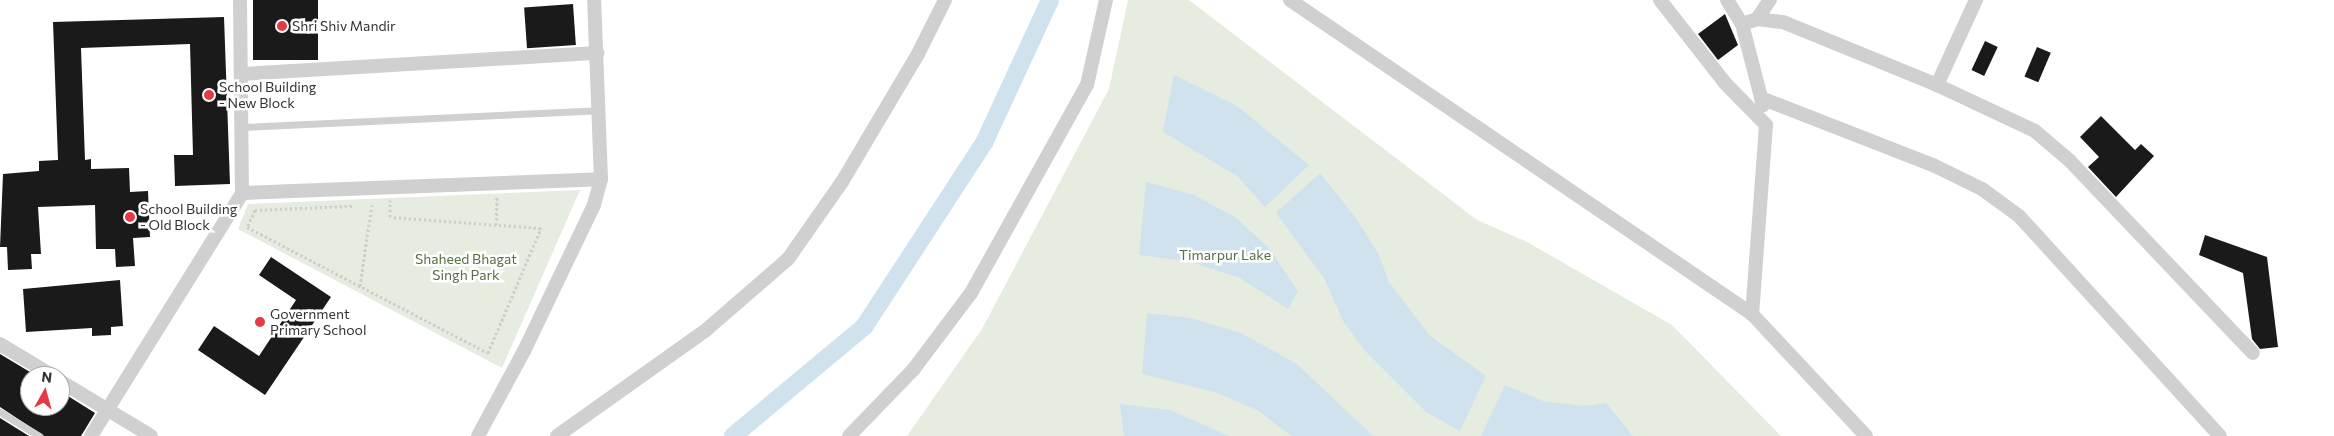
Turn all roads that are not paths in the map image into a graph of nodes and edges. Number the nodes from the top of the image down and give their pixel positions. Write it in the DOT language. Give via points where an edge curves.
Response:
graph roads {
  1 [pos="240,0"];
  2 [pos="594,0"];
  3 [pos="945,0"];
  4 [pos="1106,0"];
  5 [pos="1290,0"];
  6 [pos="1660,0"];
  7 [pos="1727,0"];
  8 [pos="1770,0"];
  9 [pos="1976,0"];
  10 [pos="1757,19"];
  11 [pos="1742,24"];
  12 [pos="597,53"];
  13 [pos="242,74"];
  14 [pos="1937,85"];
  15 [pos="1761,98"];
  16 [pos="600,110"];
  17 [pos="1766,126"];
  18 [pos="243,128"];
  19 [pos="601,179"];
  20 [pos="242,193"];
  21 [pos="1752,314"];
  22 [pos="0,344"];
  23 [pos="2253,354"];
  24 [pos="36,366"];
  25 [pos="70,386"];
  26 [pos="106,409"];
  27 [pos="0,412"];
  28 [pos="854,434"];
  29 [pos="39,436"];
  30 [pos="91,436"];
  31 [pos="151,436"];
  32 [pos="478,436"];
  33 [pos="557,436"];
  34 [pos="1866,436"];
  35 [pos="2220,436"];
  1 -- 13 [label="street"];
  2 -- 12 [label="street"];
  3 -- 33 [label="street" via="918,54 842,182 788,259 706,330"];
  4 -- 28 [label="street" via="1087,85 1019,211 944,332"];
  5 -- 21 [label="street"];
  6 -- 17 [label="street" via="1725,83"];
  7 -- 11 [label="street"];
  8 -- 10 [label="street"];
  9 -- 14 [label="street"];
  10 -- 11 [label="street"];
  10 -- 14 [label="street" via="1784,22"];
  11 -- 15 [label="street"];
  12 -- 13 [label="street"];
  12 -- 16 [label="street"];
  13 -- 18 [label="street"];
  14 -- 23 [label="street" via="2019,122 2051,143"];
  15 -- 17 [label="street"];
  15 -- 35 [label="street" via="1933,165 1982,189 2019,216"];
  16 -- 18 [label="lane"];
  16 -- 19 [label="street"];
  17 -- 21 [label="street"];
  18 -- 20 [label="street"];
  19 -- 20 [label="street"];
  19 -- 32 [label="street" via="594,205 524,351"];
  20 -- 26 [label="street"];
  21 -- 34 [label="street"];
  22 -- 24 [label="street"];
  25 -- 26 [label="street"];
  26 -- 30 [label="street"];
  26 -- 31 [label="street"];
  27 -- 29 [label="lane"];
}
